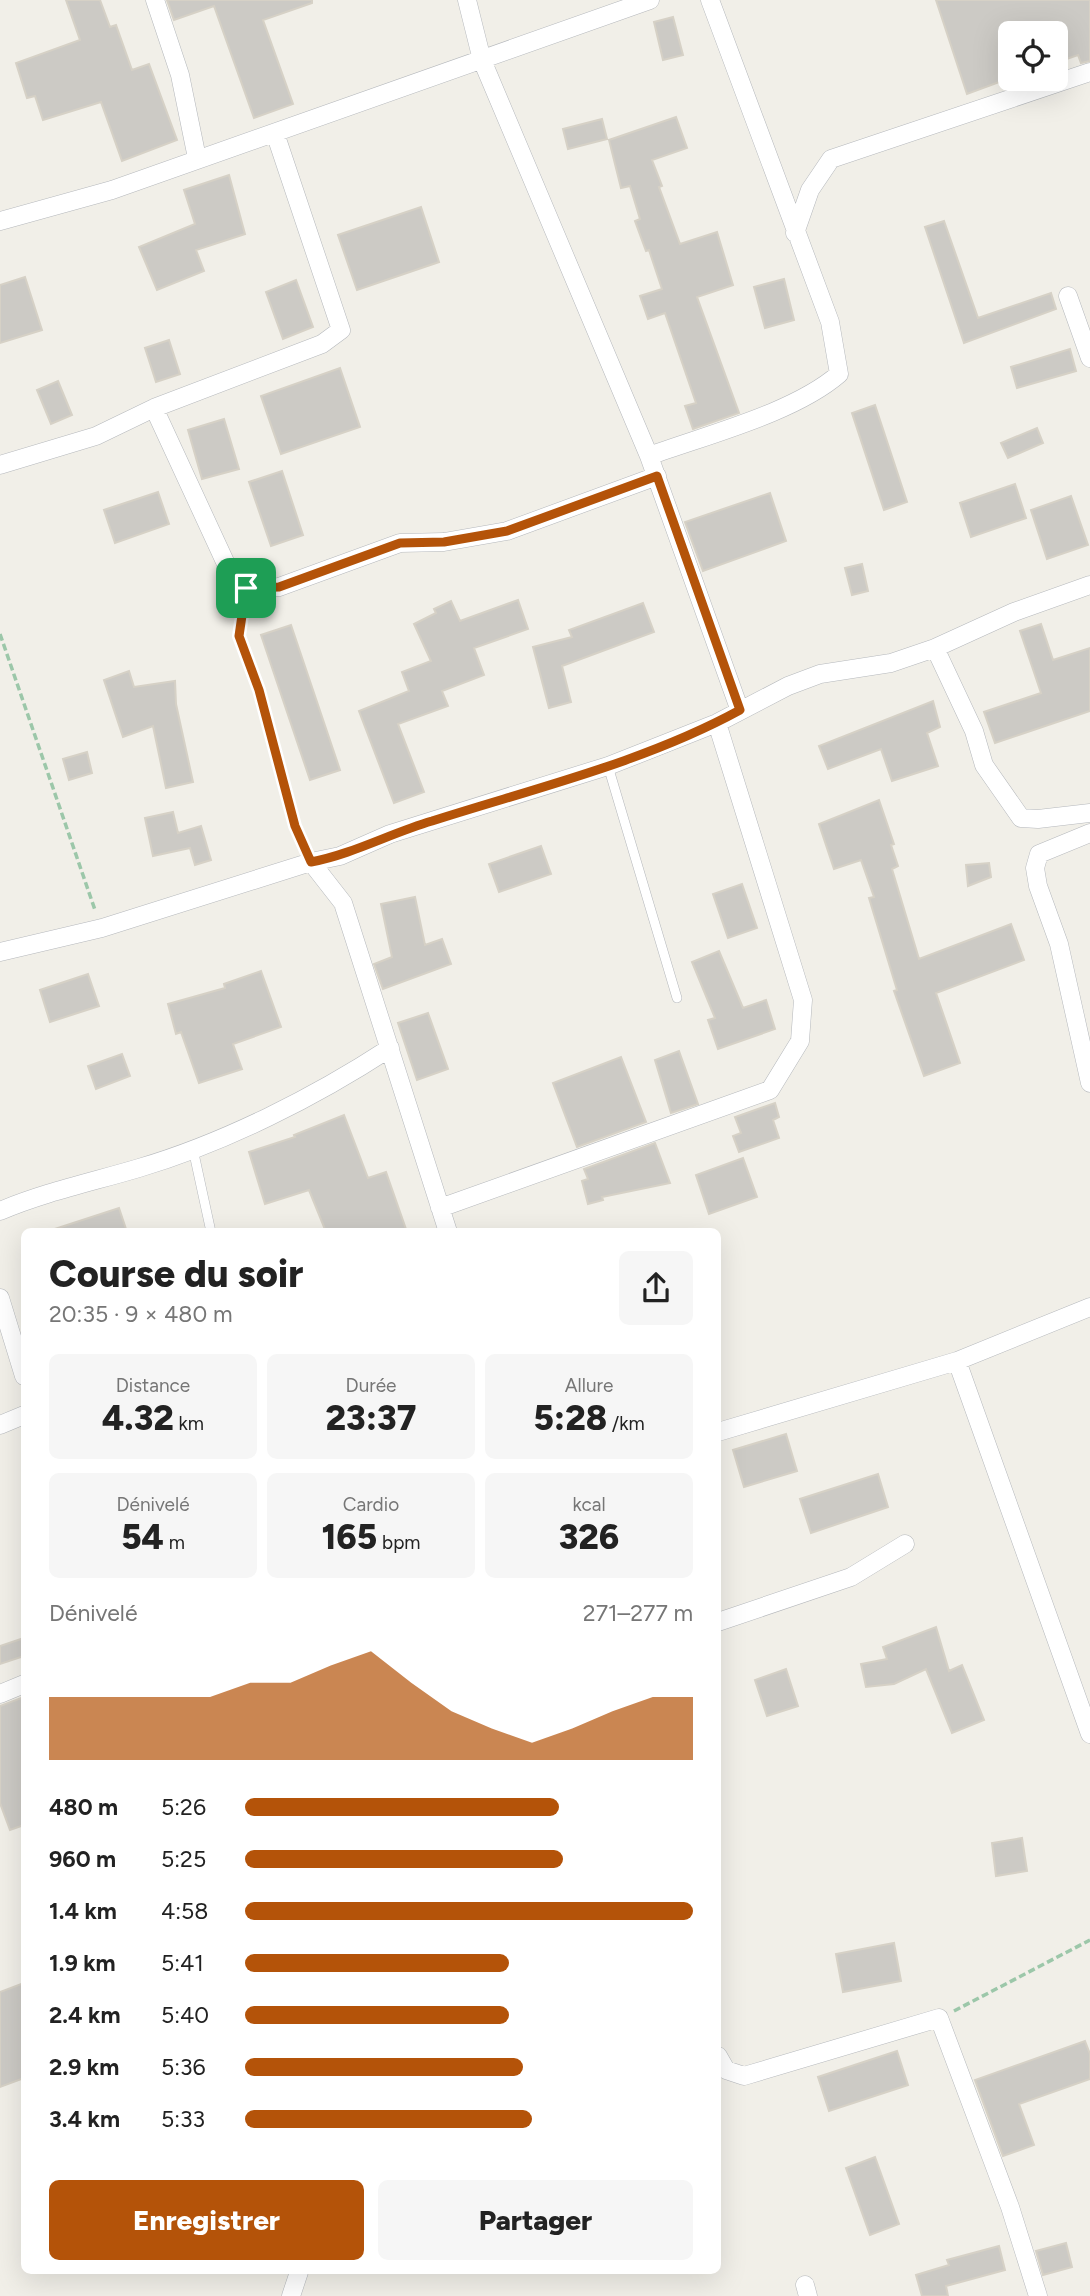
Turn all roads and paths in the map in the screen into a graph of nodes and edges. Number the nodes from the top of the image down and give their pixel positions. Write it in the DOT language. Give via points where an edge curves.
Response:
graph roads {
  1 [pos="155,0"];
  2 [pos="467,0"];
  3 [pos="650,0"];
  4 [pos="710,0"];
  5 [pos="482,60"];
  6 [pos="1090,72"];
  7 [pos="275,133"];
  8 [pos="197,158"];
  9 [pos="0,221"];
  10 [pos="795,233"];
  11 [pos="1068,296"];
  12 [pos="1090,358"];
  13 [pos="154,408"];
  14 [pos="649,456"];
  15 [pos="0,465"];
  16 [pos="657,476"];
  17 [pos="1090,585"];
  18 [pos="246,588"];
  19 [pos="0,634"];
  20 [pos="935,649"];
  21 [pos="740,710"];
  22 [pos="717,723"];
  23 [pos="608,765"];
  24 [pos="1090,813"];
  25 [pos="1090,833"];
  26 [pos="311,862"];
  27 [pos="102,928"];
  28 [pos="0,952"];
  29 [pos="677,998"];
  30 [pos="390,1048"];
  31 [pos="1090,1083"];
  32 [pos="193,1149"];
  33 [pos="440,1208"];
  34 [pos="0,1210"];
  35 [pos="210,1228"];
  36 [pos="448,1228"];
  37 [pos="0,1298"];
  38 [pos="1090,1307"];
  39 [pos="957,1361"];
  40 [pos="21,1366"];
  41 [pos="21,1416"];
  42 [pos="0,1425"];
  43 [pos="721,1431"];
  44 [pos="905,1544"];
  45 [pos="721,1621"];
  46 [pos="21,1685"];
  47 [pos="0,1694"];
  48 [pos="1090,1734"];
  49 [pos="1090,1940"];
  50 [pos="939,2018"];
  51 [pos="721,2061"];
  52 [pos="298,2274"];
  53 [pos="291,2296"];
  54 [pos="1038,2296"];
  1 -- 8 [label="street" via="180,75"];
  2 -- 5 [label="street"];
  3 -- 5 [label="street"];
  4 -- 10 [label="street"];
  5 -- 7 [label="street"];
  5 -- 14 [label="street"];
  6 -- 10 [label="street" via="831,159 810,190"];
  7 -- 8 [label="street"];
  7 -- 13 [label="street" via="341,330 322,344"];
  8 -- 9 [label="street" via="112,190"];
  10 -- 14 [label="street" via="830,322 839,374 820,390 790,404"];
  11 -- 12 [label="street"];
  13 -- 15 [label="street" via="96,436"];
  13 -- 18 [label="street" via="227,566"];
  14 -- 16 [label="street"];
  16 -- 18 [label="street" via="507,531 444,542 400,543 279,587"];
  16 -- 21 [label="street"];
  17 -- 20 [label="street" via="1014,612"];
  18 -- 26 [label="path" via="239,636 259,690 295,826"];
  19 -- 27 [label="path"];
  20 -- 21 [label="street" via="891,663 820,674"];
  20 -- 24 [label="street" via="974,731 984,765 1021,817"];
  21 -- 22 [label="street"];
  22 -- 23 [label="street"];
  22 -- 33 [label="street" via="803,1000 800,1041 770,1090"];
  23 -- 26 [label="street"];
  23 -- 29 [label="lane"];
  25 -- 31 [label="street" via="1039,854 1035,868 1059,944"];
  26 -- 27 [label="street"];
  26 -- 30 [label="street" via="343,903"];
  27 -- 28 [label="street"];
  30 -- 32 [label="street" via="292,1104"];
  30 -- 33 [label="street"];
  32 -- 34 [label="street"];
  32 -- 35 [label="lane"];
  33 -- 36 [label="street"];
  37 -- 40 [label="street"];
  38 -- 39 [label="street"];
  39 -- 43 [label="street"];
  39 -- 48 [label="street"];
  41 -- 42 [label="street"];
  44 -- 45 [label="street" via="851,1577"];
  46 -- 47 [label="street"];
  49 -- 50 [label="path"];
  50 -- 51 [label="street" via="744,2076 726,2070"];
  50 -- 54 [label="street"];
  52 -- 53 [label="street"];
}
